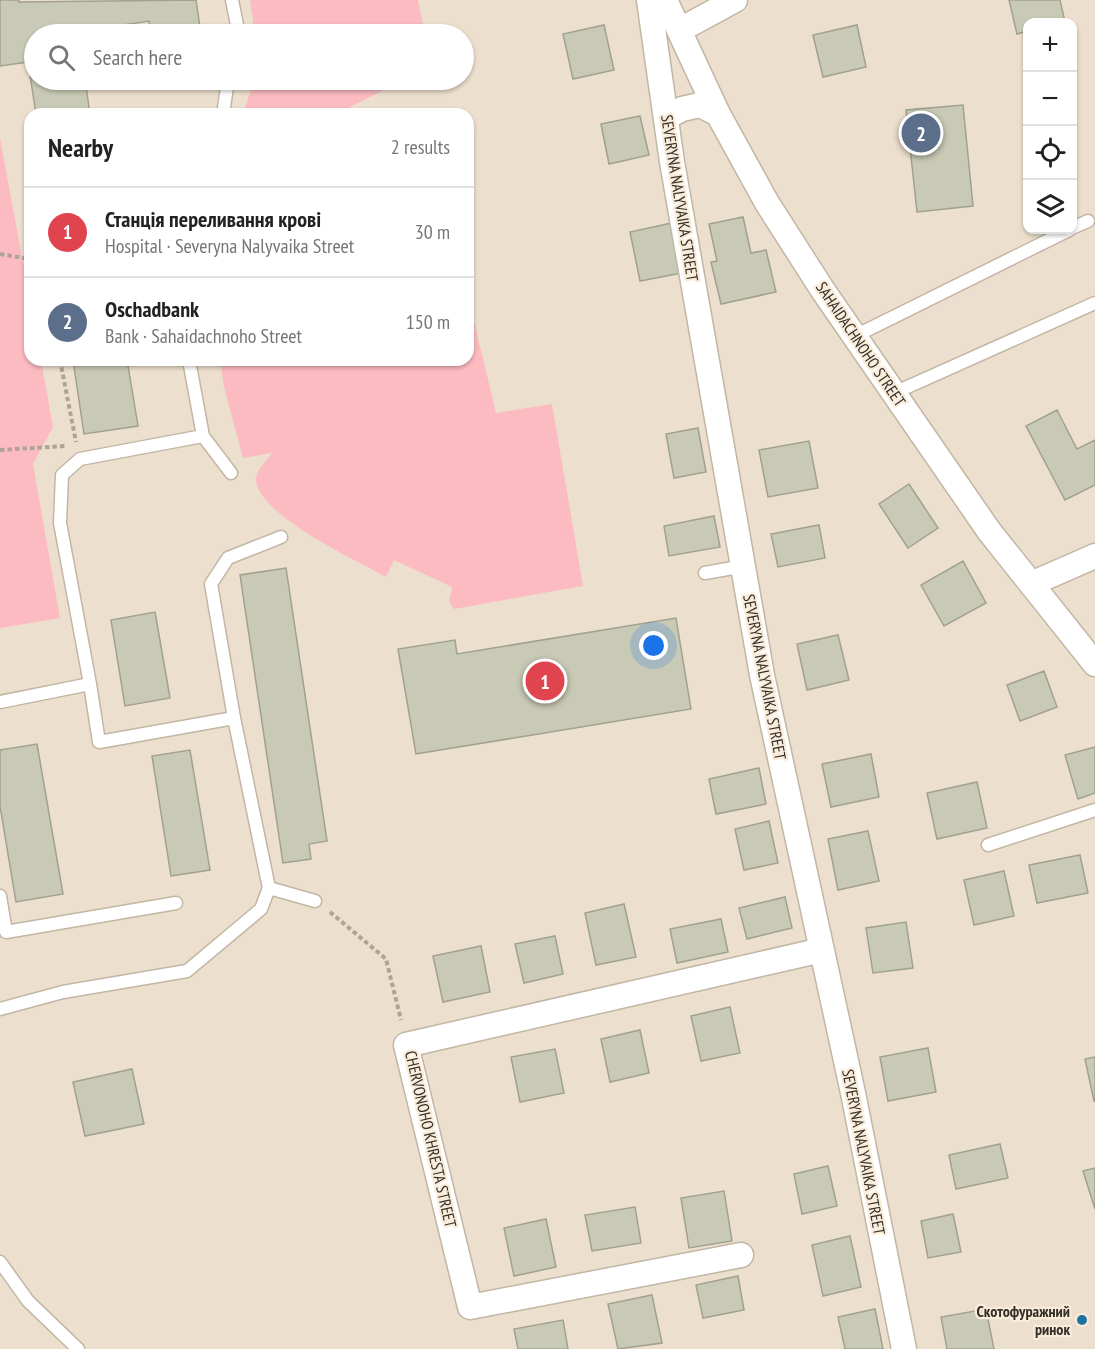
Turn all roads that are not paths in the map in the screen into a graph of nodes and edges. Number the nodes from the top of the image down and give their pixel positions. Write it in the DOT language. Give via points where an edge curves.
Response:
graph roads {
  1 [pos="232,0"];
  2 [pos="649,0"];
  3 [pos="665,0"];
  4 [pos="735,0"];
  5 [pos="237,24"];
  6 [pos="680,30"];
  7 [pos="227,90"];
  8 [pos="224,108"];
  9 [pos="718,114"];
  10 [pos="667,117"];
  11 [pos="1088,221"];
  12 [pos="1077,226"];
  13 [pos="1061,234"];
  14 [pos="1095,303"];
  15 [pos="855,336"];
  16 [pos="190,366"];
  17 [pos="894,393"];
  18 [pos="203,436"];
  19 [pos="231,473"];
  20 [pos="281,537"];
  21 [pos="1095,556"];
  22 [pos="744,566"];
  23 [pos="705,573"];
  24 [pos="1031,584"];
  25 [pos="1095,664"];
  26 [pos="90,684"];
  27 [pos="0,702"];
  28 [pos="234,718"];
  29 [pos="1095,810"];
  30 [pos="988,845"];
  31 [pos="269,888"];
  32 [pos="0,896"];
  33 [pos="315,901"];
  34 [pos="176,903"];
  35 [pos="822,950"];
  36 [pos="0,1009"];
  37 [pos="741,1255"];
  38 [pos="0,1262"];
  39 [pos="78,1349"];
  40 [pos="904,1349"];
  1 -- 5 [label="lane"];
  2 -- 10 [label="street, SEVERYNA NALYVAIKA STREET"];
  3 -- 6 [label="street, SAHAIDACHNOHO STREET"];
  4 -- 6 [label="street"];
  6 -- 9 [label="street, SAHAIDACHNOHO STREET"];
  7 -- 8 [label="lane"];
  9 -- 10 [label="street" via="700,105"];
  9 -- 15 [label="street, SAHAIDACHNOHO STREET" via="767,203"];
  10 -- 22 [label="street, SEVERYNA NALYVAIKA STREET"];
  11 -- 12 [label="lane"];
  13 -- 15 [label="lane"];
  14 -- 17 [label="lane"];
  15 -- 17 [label="street, SAHAIDACHNOHO STREET"];
  16 -- 18 [label="lane"];
  17 -- 24 [label="street, SAHAIDACHNOHO STREET" via="989,531"];
  18 -- 19 [label="lane"];
  18 -- 26 [label="lane" via="80,459 62,475 60,523"];
  20 -- 28 [label="lane" via="228,558 211,584"];
  21 -- 24 [label="street"];
  22 -- 23 [label="lane"];
  22 -- 35 [label="street, SEVERYNA NALYVAIKA STREET" via="762,675"];
  24 -- 25 [label="street, SAHAIDACHNOHO STREET"];
  26 -- 27 [label="lane"];
  26 -- 28 [label="lane" via="99,742"];
  28 -- 31 [label="lane"];
  29 -- 30 [label="lane"];
  31 -- 33 [label="lane"];
  31 -- 36 [label="lane" via="261,909 187,971 63,992"];
  32 -- 34 [label="lane" via="6,932"];
  35 -- 37 [label="street, CHERVONOHO KHRESTA STREET" via="406,1045 470,1307"];
  35 -- 40 [label="street, SEVERYNA NALYVAIKA STREET"];
  38 -- 39 [label="lane" via="28,1301"];
}
